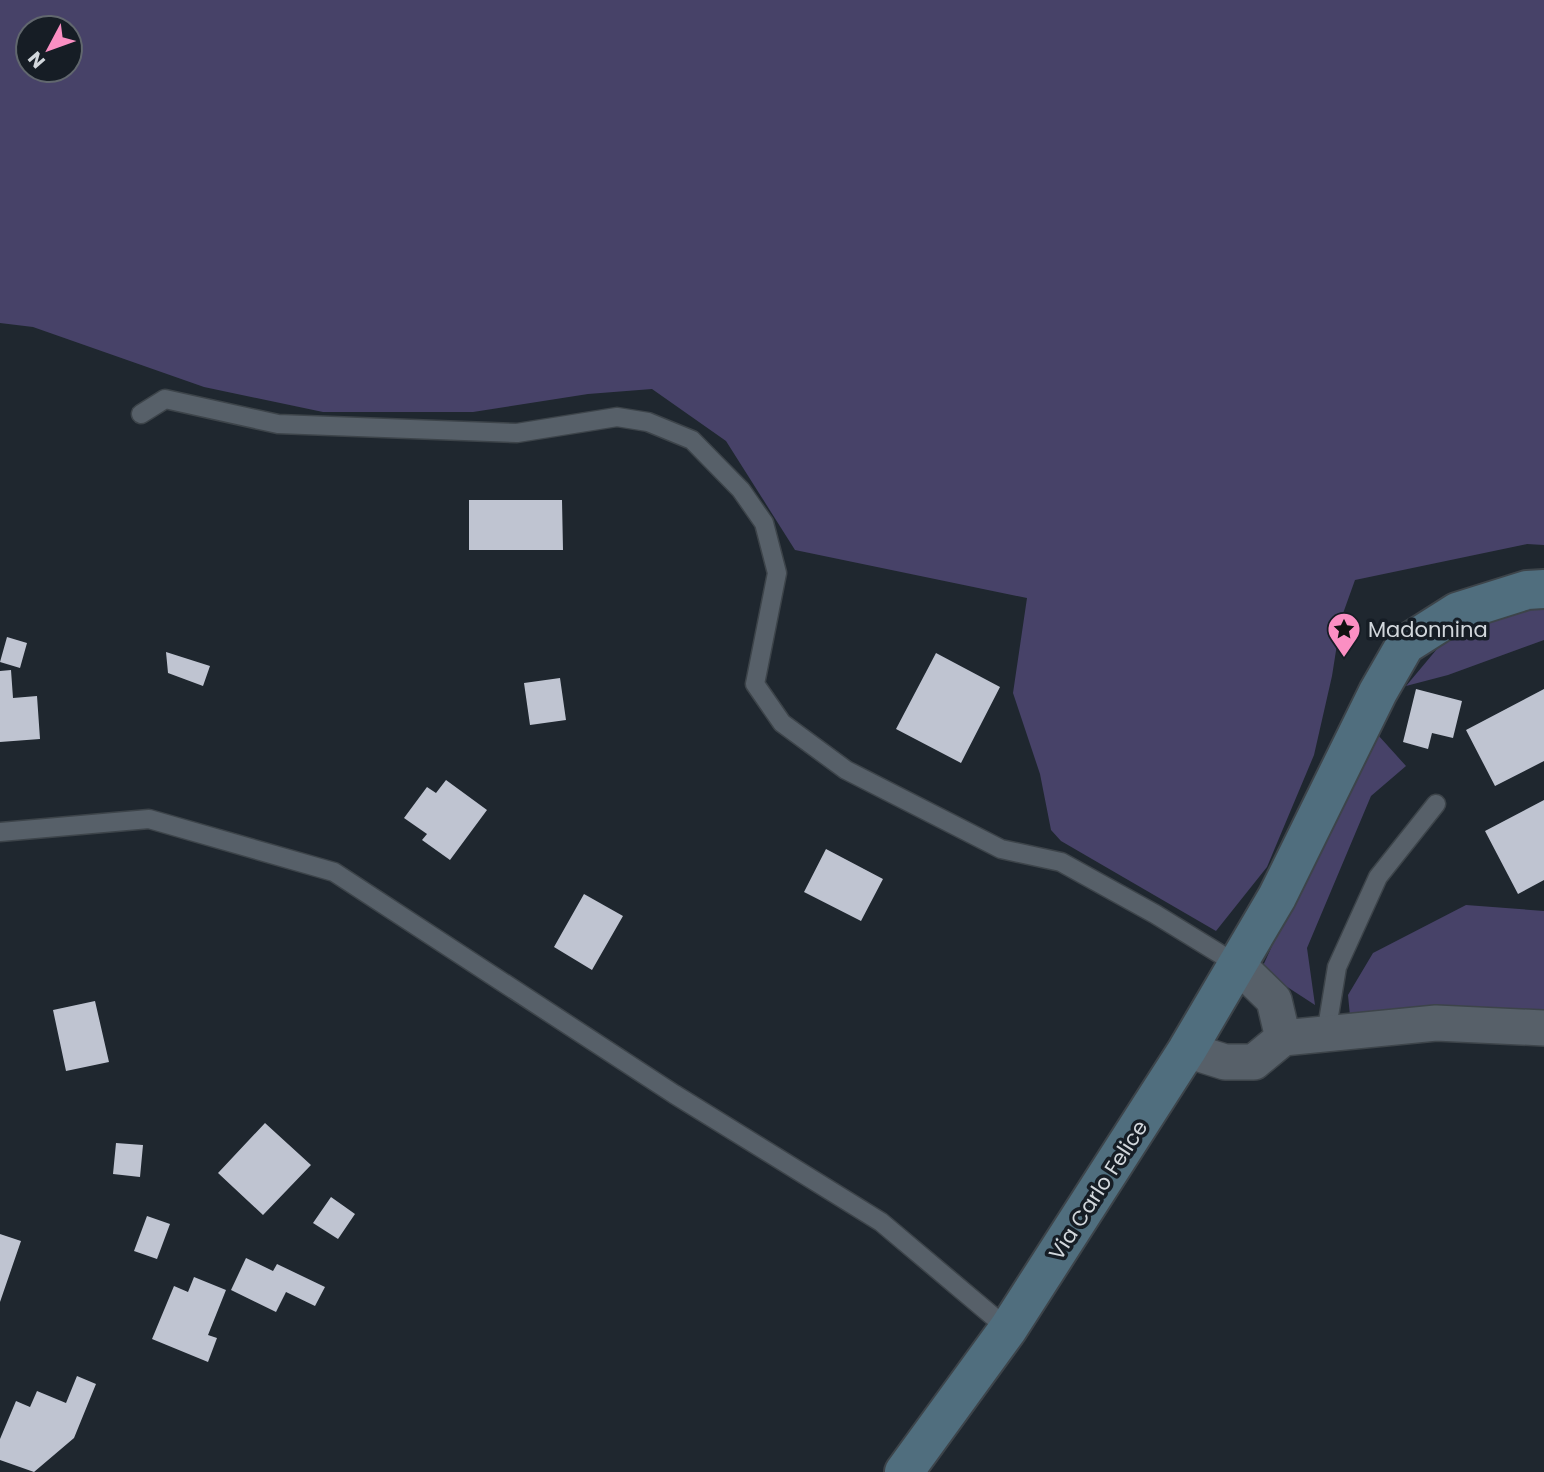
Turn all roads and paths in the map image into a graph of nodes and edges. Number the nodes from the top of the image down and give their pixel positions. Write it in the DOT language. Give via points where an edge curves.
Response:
graph roads {
  1 [pos="141,414"];
  2 [pos="1544,589"];
  3 [pos="1436,804"];
  4 [pos="0,832"];
  5 [pos="1238,965"];
  6 [pos="1544,1028"];
  7 [pos="1326,1034"];
  8 [pos="1283,1038"];
  9 [pos="1187,1051"];
  10 [pos="1008,1329"];
  11 [pos="904,1472"];
  1 -- 5 [label="lane" via="165,399 278,424 517,433 617,417 648,422 692,440 741,490 764,523 777,573 755,684 782,723 846,770 1001,849 1061,862"];
  2 -- 5 [label="main road, Via Carlo Felice" via="1457,612 1405,645"];
  3 -- 7 [label="lane" via="1378,877 1337,967"];
  4 -- 10 [label="lane" via="149,819 334,872 651,1079 881,1222"];
  5 -- 8 [label="street" via="1275,1000"];
  5 -- 9 [label="main road, Via Carlo Felice"];
  6 -- 7 [label="street" via="1436,1023"];
  7 -- 8 [label="street"];
  8 -- 9 [label="street" via="1254,1062 1225,1062"];
  9 -- 10 [label="main road, Via Carlo Felice"];
  10 -- 11 [label="main road, Via Carlo Felice"];
}
